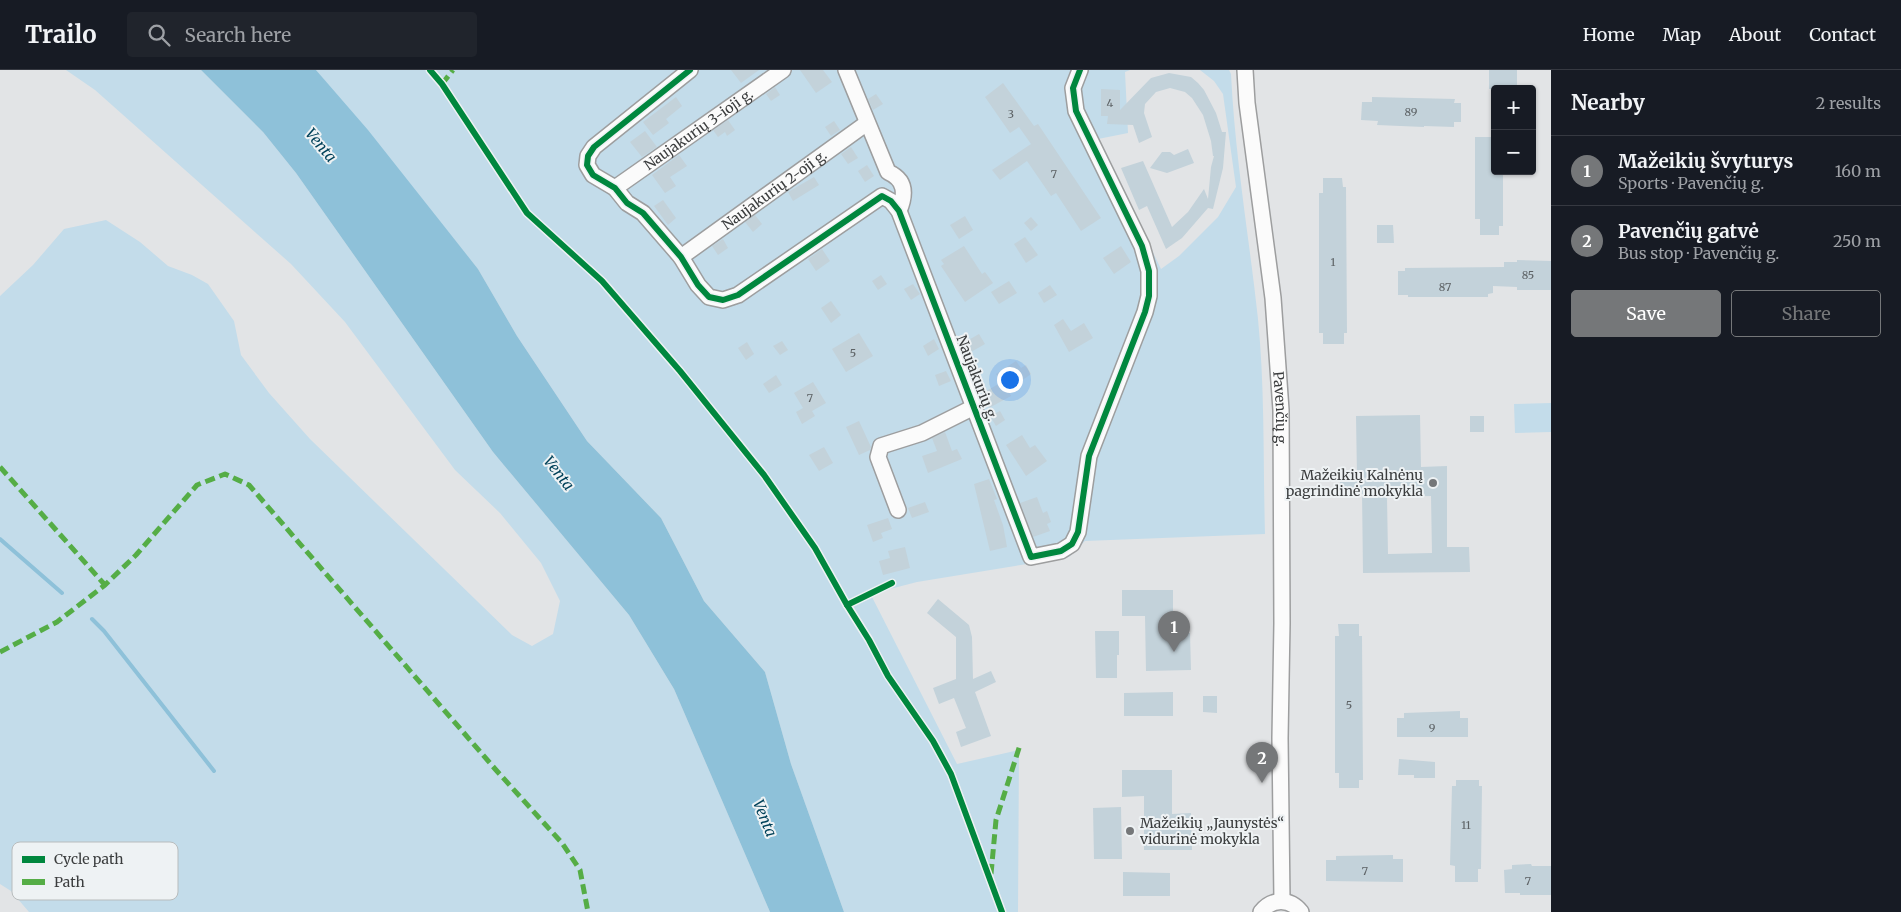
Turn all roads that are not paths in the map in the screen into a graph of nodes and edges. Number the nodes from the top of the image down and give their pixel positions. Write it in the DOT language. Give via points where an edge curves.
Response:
graph roads {
  1 [pos="690,70"];
  2 [pos="783,70"];
  3 [pos="846,70"];
  4 [pos="1080,70"];
  5 [pos="1245,70"];
  6 [pos="867,123"];
  7 [pos="888,172"];
  8 [pos="615,188"];
  9 [pos="882,196"];
  10 [pos="900,211"];
  11 [pos="681,257"];
  12 [pos="974,407"];
  13 [pos="898,510"];
  14 [pos="1282,901"];
  15 [pos="1261,912"];
  16 [pos="1301,912"];
  1 -- 8 [label="street" via="594,147 588,156 587,165 593,175"];
  2 -- 8 [label="street, Naujakurių 3-ioji g."];
  3 -- 6 [label="street, Naujakurių g."];
  4 -- 12 [label="street, Naujakurių g." via="1073,88 1076,111 1142,246 1149,271 1149,296 1089,456 1078,532 1072,544 1061,551 1030,557"];
  5 -- 14 [label="street, Pavenčių g." via="1273,298 1281,410"];
  6 -- 7 [label="street, Naujakurių g."];
  6 -- 11 [label="street, Naujakurių 2-oji g."];
  7 -- 9 [label="street" via="882,182"];
  7 -- 10 [label="street, Naujakurių g." via="902,182 904,200"];
  8 -- 11 [label="street" via="627,203 643,213"];
  9 -- 10 [label="street, Naujakurių g."];
  9 -- 11 [label="street" via="738,295 723,300 710,297 698,285"];
  10 -- 12 [label="street, Naujakurių g."];
  12 -- 13 [label="street" via="922,433 881,446 878,457"];
  14 -- 15 [label="street" via="1268,905"];
  14 -- 16 [label="street" via="1296,905"];
}
